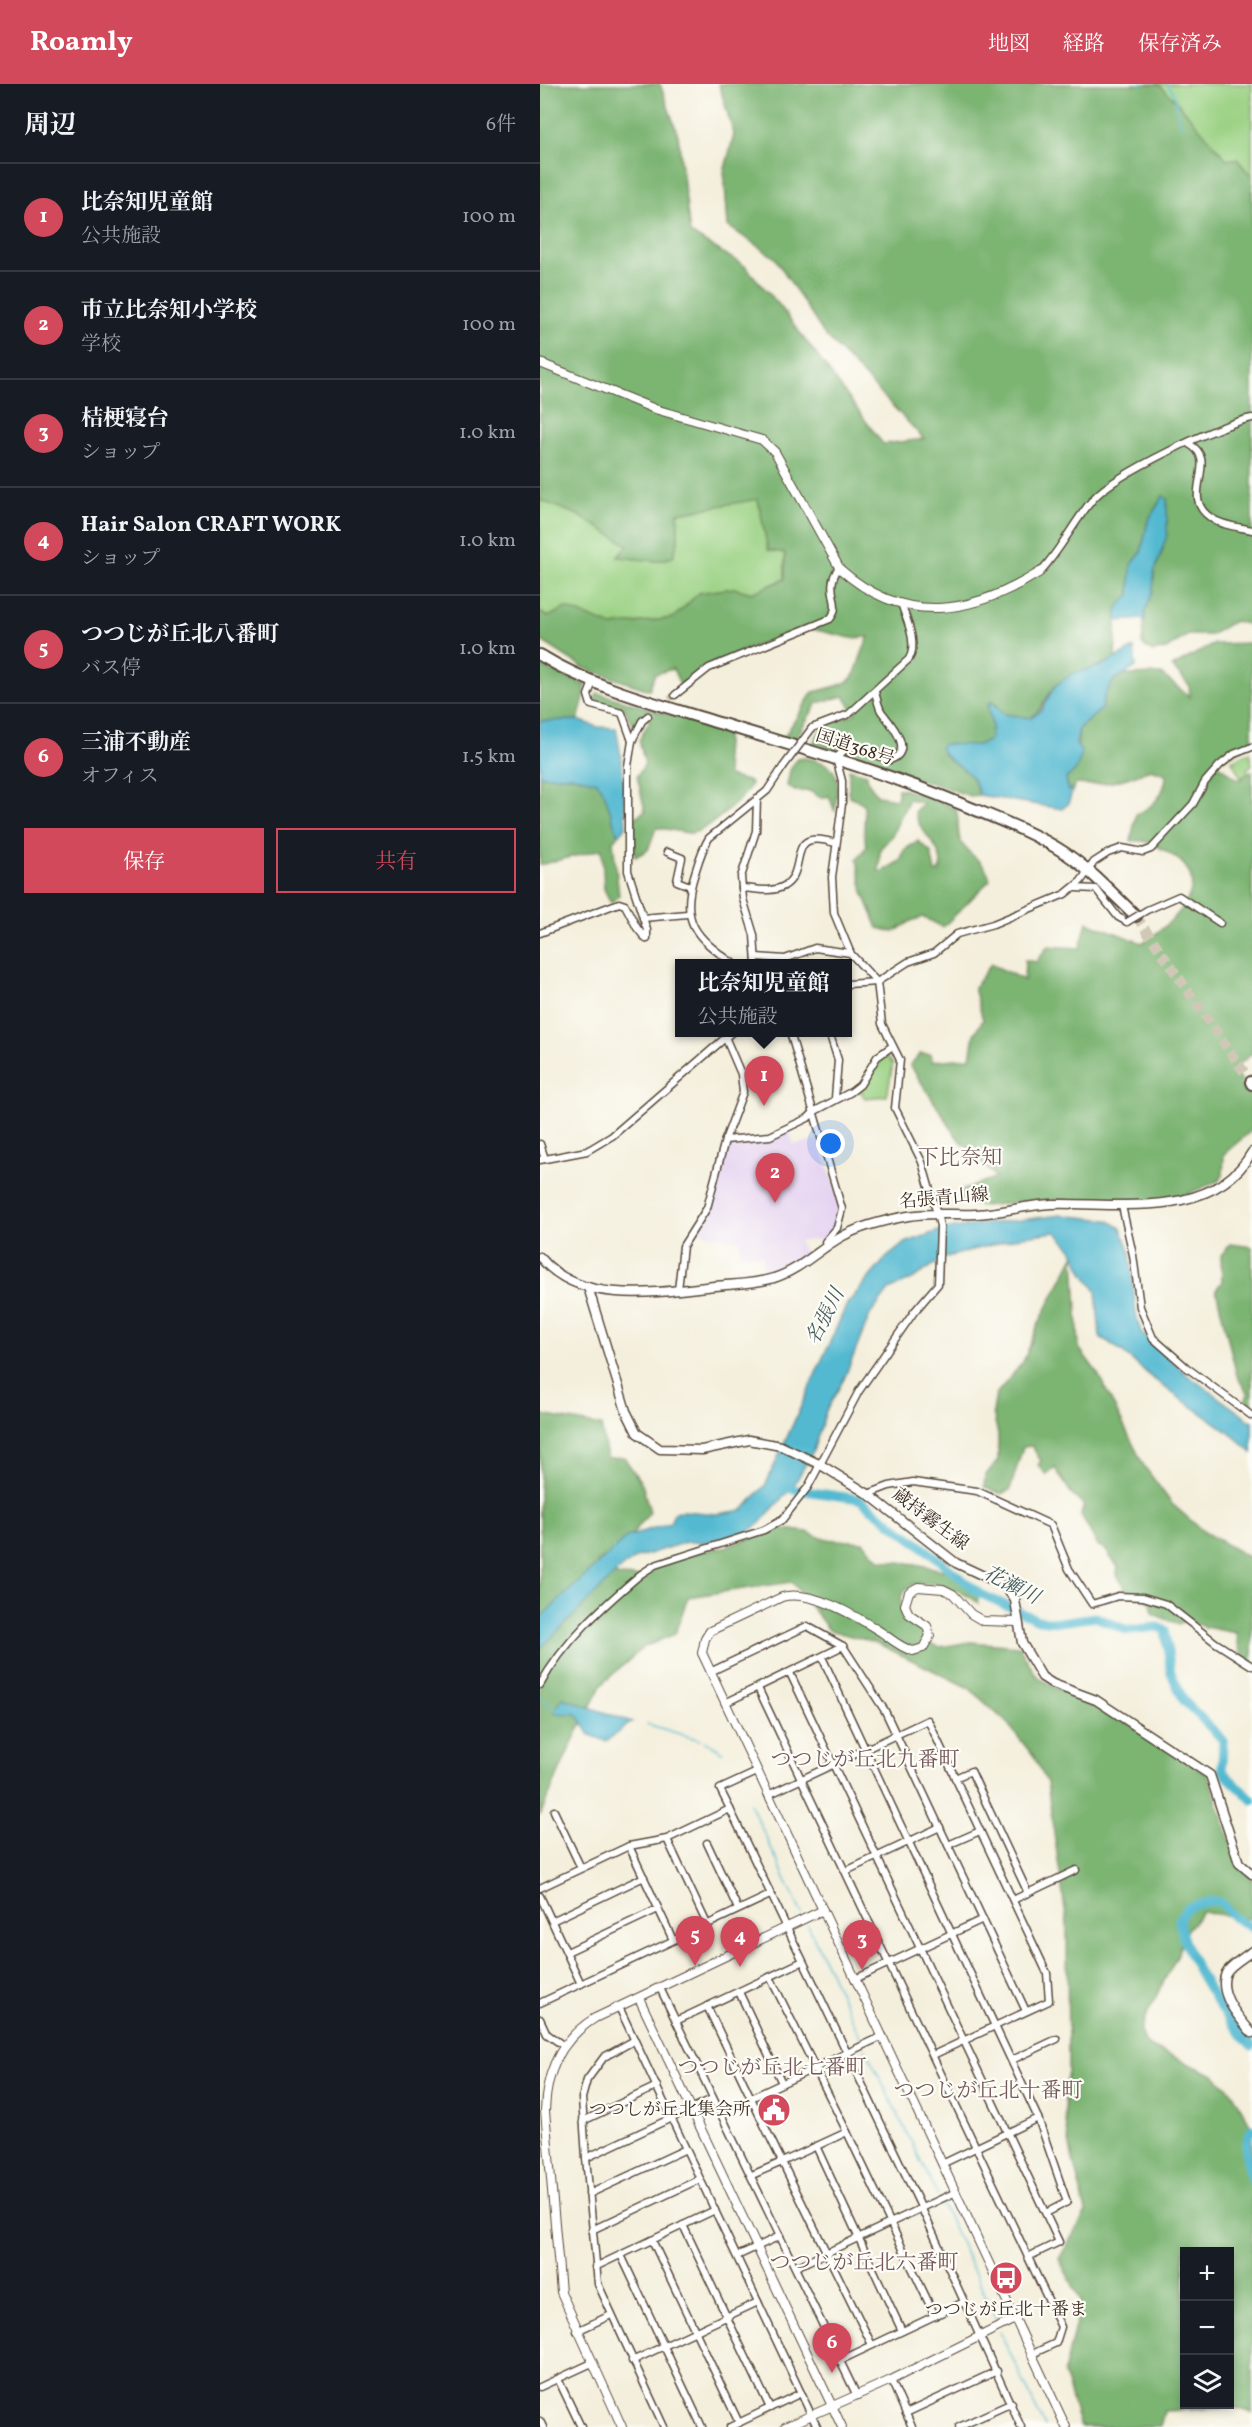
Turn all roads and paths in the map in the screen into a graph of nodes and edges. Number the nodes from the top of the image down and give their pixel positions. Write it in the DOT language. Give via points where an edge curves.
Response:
graph roads {
  1 [pos="540,363"];
  2 [pos="1252,418"];
  3 [pos="1189,444"];
  4 [pos="1252,530"];
  5 [pos="838,567"];
  6 [pos="1040,572"];
  7 [pos="903,606"];
  8 [pos="540,655"];
  9 [pos="592,682"];
  10 [pos="875,692"];
  11 [pos="675,695"];
  12 [pos="648,716"];
  13 [pos="632,741"];
  14 [pos="1252,747"];
  15 [pos="836,758"];
  16 [pos="757,798"];
  17 [pos="835,843"];
  18 [pos="667,852"];
  19 [pos="1089,870"];
  20 [pos="690,886"];
  21 [pos="742,888"];
  22 [pos="1074,888"];
  23 [pos="687,914"];
  24 [pos="644,918"];
  25 [pos="1132,919"];
  26 [pos="1221,923"];
  27 [pos="540,933"];
  28 [pos="850,953"];
  29 [pos="728,959"];
  30 [pos="756,959"];
  31 [pos="785,959"];
  32 [pos="877,982"];
  33 [pos="852,984"];
  34 [pos="791,1037"];
  35 [pos="831,1037"];
  36 [pos="726,1039"];
  37 [pos="891,1047"];
  38 [pos="835,1098"];
  39 [pos="813,1114"];
  40 [pos="725,1140"];
  41 [pos="540,1144"];
  42 [pos="1252,1152"];
  43 [pos="543,1160"];
  44 [pos="1122,1206"];
  45 [pos="937,1214"];
  46 [pos="826,1247"];
  47 [pos="540,1257"];
  48 [pos="588,1287"];
  49 [pos="678,1290"];
  50 [pos="1252,1416"];
  51 [pos="817,1464"];
  52 [pos="868,1494"];
  53 [pos="1018,1622"];
  54 [pos="843,1646"];
  55 [pos="822,1658"];
  56 [pos="1252,1666"];
  57 [pos="710,1672"];
  58 [pos="790,1672"];
  59 [pos="540,1685"];
  60 [pos="758,1688"];
  61 [pos="725,1703"];
  62 [pos="897,1735"];
  63 [pos="865,1750"];
  64 [pos="834,1764"];
  65 [pos="757,1772"];
  66 [pos="955,1778"];
  67 [pos="802,1780"];
  68 [pos="768,1795"];
  69 [pos="730,1809"];
  70 [pos="554,1811"];
  71 [pos="940,1827"];
  72 [pos="980,1831"];
  73 [pos="667,1839"];
  74 [pos="909,1842"];
  75 [pos="707,1843"];
  76 [pos="948,1845"];
  77 [pos="629,1846"];
  78 [pos="877,1857"];
  79 [pos="582,1868"];
  80 [pos="1076,1870"];
  81 [pos="846,1871"];
  82 [pos="1252,1874"];
  83 [pos="644,1877"];
  84 [pos="540,1888"];
  85 [pos="1028,1893"];
  86 [pos="770,1895"];
  87 [pos="540,1896"];
  88 [pos="1013,1900"];
  89 [pos="658,1909"];
  90 [pos="738,1909"];
  91 [pos="823,1910"];
  92 [pos="983,1919"];
  93 [pos="552,1921"];
  94 [pos="707,1924"];
  95 [pos="786,1928"];
  96 [pos="952,1934"];
  97 [pos="674,1940"];
  98 [pos="920,1948"];
  99 [pos="1252,1951"];
  100 [pos="567,1952"];
  101 [pos="801,1962"];
  102 [pos="889,1964"];
  103 [pos="770,1977"];
  104 [pos="855,1979"];
  105 [pos="581,1984"];
  106 [pos="660,1988"];
  107 [pos="739,1992"];
  108 [pos="639,1998"];
  109 [pos="540,2003"];
  110 [pos="707,2006"];
  111 [pos="619,2007"];
  112 [pos="1026,2011"];
  113 [pos="540,2019"];
  114 [pos="676,2021"];
  115 [pos="995,2026"];
  116 [pos="1252,2033"];
  117 [pos="883,2036"];
  118 [pos="1057,2039"];
  119 [pos="635,2040"];
  120 [pos="964,2041"];
  121 [pos="564,2046"];
  122 [pos="845,2054"];
  123 [pos="933,2055"];
  124 [pos="1012,2060"];
  125 [pos="814,2069"];
  126 [pos="782,2083"];
  127 [pos="657,2086"];
  128 [pos="751,2098"];
  129 [pos="712,2099"];
  130 [pos="691,2109"];
  131 [pos="671,2118"];
  132 [pos="1038,2118"];
  133 [pos="583,2121"];
  134 [pos="846,2132"];
  135 [pos="1007,2133"];
  136 [pos="816,2146"];
  137 [pos="976,2148"];
  138 [pos="686,2149"];
  139 [pos="586,2158"];
  140 [pos="782,2162"];
  141 [pos="942,2164"];
  142 [pos="752,2175"];
  143 [pos="700,2179"];
  144 [pos="956,2192"];
  145 [pos="589,2194"];
  146 [pos="922,2209"];
  147 [pos="715,2210"];
  148 [pos="1046,2213"];
  149 [pos="891,2223"];
  150 [pos="683,2225"];
  151 [pos="591,2230"];
  152 [pos="780,2236"];
  153 [pos="860,2238"];
  154 [pos="652,2240"];
  155 [pos="756,2247"];
  156 [pos="827,2253"];
  157 [pos="621,2255"];
  158 [pos="737,2256"];
  159 [pos="1028,2257"];
  160 [pos="595,2267"];
  161 [pos="796,2267"];
  162 [pos="758,2302"];
  163 [pos="964,2302"];
  164 [pos="611,2315"];
  165 [pos="727,2316"];
  166 [pos="934,2316"];
  167 [pos="1015,2319"];
  168 [pos="577,2331"];
  169 [pos="695,2331"];
  170 [pos="902,2331"];
  171 [pos="978,2336"];
  172 [pos="872,2345"];
  173 [pos="664,2346"];
  174 [pos="1032,2354"];
  175 [pos="632,2361"];
  176 [pos="839,2361"];
  177 [pos="592,2363"];
  178 [pos="997,2371"];
  179 [pos="558,2379"];
  180 [pos="891,2380"];
  181 [pos="540,2387"];
  182 [pos="801,2393"];
  183 [pos="857,2396"];
  184 [pos="1012,2403"];
  185 [pos="831,2405"];
  186 [pos="770,2408"];
  187 [pos="906,2413"];
  188 [pos="811,2415"];
  189 [pos="540,2421"];
  190 [pos="739,2423"];
  191 [pos="543,2427"];
  192 [pos="581,2427"];
  193 [pos="622,2427"];
  194 [pos="664,2427"];
  195 [pos="702,2427"];
  196 [pos="730,2427"];
  197 [pos="785,2427"];
  198 [pos="817,2427"];
  199 [pos="842,2427"];
  200 [pos="912,2427"];
  201 [pos="959,2427"];
  202 [pos="1021,2427"];
  203 [pos="1066,2427"];
  1 -- 5 [label="street" via="655,409 762,440 775,452"];
  2 -- 3 [label="street" via="1219,428"];
  3 -- 4 [label="street" via="1198,449 1203,461 1197,495 1205,513 1219,522"];
  3 -- 6 [label="street" via="1100,492"];
  5 -- 7 [label="street" via="873,595"];
  5 -- 11 [label="street" via="831,580 835,608 830,619 709,668"];
  6 -- 7 [label="street" via="962,606"];
  7 -- 10 [label="street" via="911,635 911,655"];
  8 -- 9 [label="highway, 国道368号"];
  9 -- 13 [label="street" via="588,695 591,705 622,713"];
  9 -- 15 [label="highway, 国道368号"];
  10 -- 15 [label="street" via="878,705 901,741 897,756 890,760 852,746"];
  10 -- 16 [label="street, bridge" via="846,716 812,728 767,791"];
  12 -- 13 [label="street"];
  13 -- 24 [label="street" via="628,761 628,871"];
  14 -- 19 [label="street" via="1220,765 1193,804 1151,849 1143,852 1122,848 1094,862"];
  15 -- 17 [label="street" via="842,804"];
  15 -- 19 [label="highway, 国道368号" via="1041,838"];
  16 -- 20 [label="street" via="709,838"];
  16 -- 21 [label="street" via="756,831 744,863"];
  17 -- 21 [label="street" via="814,838 807,842 798,855 793,876 783,886 770,890"];
  17 -- 28 [label="street" via="833,906"];
  18 -- 20 [label="street" via="682,858 677,881"];
  19 -- 22 [label="street"];
  19 -- 25 [label="highway, 国道368号"];
  20 -- 23 [label="street"];
  21 -- 30 [label="street" via="752,922"];
  22 -- 25 [label="street" via="1096,890 1118,917"];
  22 -- 32 [label="street" via="1013,916 957,934 934,953 908,962"];
  23 -- 24 [label="street"];
  23 -- 29 [label="street" via="706,943"];
  24 -- 27 [label="street" via="647,939 625,905 619,903"];
  25 -- 26 [label="street, bridge" via="1179,896"];
  28 -- 31 [label="street" via="815,948"];
  28 -- 32 [label="street"];
  32 -- 33 [label="street"];
  32 -- 37 [label="street" via="882,1024"];
  34 -- 39 [label="street"];
  35 -- 38 [label="street" via="838,1060"];
  36 -- 40 [label="street" via="744,1084"];
  36 -- 43 [label="street" via="612,1137 587,1151"];
  37 -- 38 [label="street" via="877,1056 860,1084"];
  37 -- 45 [label="street" via="900,1060 895,1108 922,1162"];
  38 -- 39 [label="street"];
  39 -- 40 [label="street" via="770,1136"];
  39 -- 46 [label="street" via="842,1209"];
  40 -- 49 [label="street" via="707,1208 683,1246"];
  41 -- 43 [label="street"];
  42 -- 44 [label="main road, 名張青山線" via="1234,1175 1208,1191 1175,1202"];
  44 -- 45 [label="main road, 名張青山線" via="1055,1204 976,1214"];
  44 -- 50 [label="street" via="1140,1307 1153,1338"];
  45 -- 46 [label="main road, 名張青山線" via="881,1221"];
  45 -- 51 [label="street" via="940,1270 934,1291 914,1312 859,1390"];
  46 -- 49 [label="main road, 名張青山線" via="792,1271 773,1278"];
  47 -- 48 [label="main road, 名張青山線" via="563,1278"];
  48 -- 49 [label="main road, 名張青山線" via="635,1292"];
  48 -- 51 [label="main road, 蔵持霧生線" via="628,1416 643,1439 669,1450 702,1450 749,1440 781,1446"];
  51 -- 52 [label="main road, 蔵持霧生線"];
  51 -- 59 [label="street" via="808,1487 782,1520 764,1530 655,1565 641,1574 567,1644"];
  52 -- 53 [label="main road, 蔵持霧生線" via="942,1554 1000,1583 1015,1600"];
  52 -- 56 [label="street" via="913,1482 989,1495 1047,1521 1069,1569 1092,1604 1119,1596 1143,1596 1166,1604"];
  53 -- 57 [label="street" via="983,1621 947,1591 918,1587 909,1592 905,1605 909,1614 927,1626 930,1636 923,1648 913,1651 818,1600 804,1595 787,1596 710,1631 702,1648"];
  53 -- 82 [label="main road, 蔵持霧生線" via="1022,1643 1047,1681 1096,1700 1208,1773 1239,1863"];
  54 -- 55 [label="street"];
  54 -- 57 [label="street" via="807,1626"];
  54 -- 62 [label="street"];
  55 -- 58 [label="street"];
  55 -- 63 [label="street"];
  57 -- 61 [label="street"];
  58 -- 60 [label="street"];
  58 -- 64 [label="street"];
  60 -- 61 [label="street"];
  60 -- 67 [label="street"];
  61 -- 65 [label="street"];
  62 -- 63 [label="street"];
  62 -- 66 [label="street" via="928,1720"];
  62 -- 71 [label="street"];
  63 -- 64 [label="street"];
  63 -- 74 [label="street"];
  64 -- 67 [label="street"];
  64 -- 78 [label="street"];
  65 -- 68 [label="street"];
  65 -- 69 [label="street" via="720,1789"];
  66 -- 72 [label="street"];
  66 -- 85 [label="street" via="971,1771"];
  67 -- 68 [label="street"];
  67 -- 81 [label="street"];
  68 -- 91 [label="street"];
  69 -- 73 [label="street"];
  69 -- 86 [label="street"];
  70 -- 79 [label="street"];
  71 -- 74 [label="street"];
  71 -- 76 [label="street"];
  72 -- 76 [label="street"];
  72 -- 88 [label="street"];
  73 -- 77 [label="street"];
  73 -- 94 [label="street"];
  74 -- 78 [label="street"];
  74 -- 96 [label="street"];
  75 -- 90 [label="street"];
  76 -- 92 [label="street"];
  77 -- 79 [label="street"];
  77 -- 83 [label="street"];
  78 -- 81 [label="street"];
  78 -- 98 [label="street"];
  79 -- 84 [label="street"];
  80 -- 85 [label="street"];
  81 -- 102 [label="street"];
  83 -- 89 [label="street"];
  83 -- 93 [label="street"];
  85 -- 88 [label="street"];
  86 -- 90 [label="street"];
  86 -- 95 [label="street"];
  87 -- 93 [label="street"];
  88 -- 112 [label="street" via="1047,1973 1049,2001"];
  89 -- 97 [label="street"];
  89 -- 100 [label="street"];
  90 -- 94 [label="street"];
  91 -- 95 [label="street"];
  91 -- 104 [label="street"];
  92 -- 96 [label="street"];
  92 -- 112 [label="street"];
  93 -- 100 [label="street"];
  94 -- 97 [label="street"];
  95 -- 101 [label="street"];
  95 -- 106 [label="street"];
  96 -- 98 [label="street"];
  96 -- 115 [label="street"];
  97 -- 105 [label="street"];
  98 -- 102 [label="street"];
  98 -- 120 [label="street"];
  99 -- 116 [label="main road" via="1227,1971 1225,1978 1234,2010"];
  100 -- 105 [label="street"];
  101 -- 103 [label="street"];
  101 -- 122 [label="street"];
  102 -- 104 [label="street"];
  102 -- 123 [label="street"];
  103 -- 107 [label="street"];
  103 -- 125 [label="street"];
  104 -- 117 [label="street"];
  105 -- 109 [label="street"];
  106 -- 108 [label="street"];
  106 -- 114 [label="street"];
  107 -- 110 [label="street"];
  107 -- 126 [label="street"];
  108 -- 111 [label="street"];
  108 -- 130 [label="street"];
  110 -- 114 [label="street"];
  110 -- 128 [label="street"];
  111 -- 119 [label="street"];
  111 -- 121 [label="street" via="588,2022"];
  112 -- 115 [label="street"];
  113 -- 121 [label="street" via="547,2034"];
  114 -- 129 [label="street"];
  115 -- 120 [label="street"];
  115 -- 124 [label="street"];
  117 -- 122 [label="street"];
  117 -- 141 [label="street"];
  118 -- 124 [label="street"];
  119 -- 127 [label="street"];
  119 -- 133 [label="street" via="609,2053 593,2069 583,2092"];
  120 -- 123 [label="street"];
  120 -- 135 [label="street"];
  121 -- 168 [label="street" via="548,2080 545,2111 558,2277"];
  122 -- 125 [label="street"];
  122 -- 146 [label="street"];
  123 -- 137 [label="street"];
  124 -- 132 [label="street"];
  125 -- 126 [label="street"];
  125 -- 134 [label="street"];
  126 -- 128 [label="street"];
  127 -- 131 [label="street"];
  127 -- 133 [label="street"];
  128 -- 140 [label="street"];
  129 -- 130 [label="street"];
  129 -- 142 [label="street"];
  130 -- 131 [label="street"];
  130 -- 155 [label="street"];
  131 -- 138 [label="street"];
  131 -- 139 [label="street"];
  132 -- 135 [label="street"];
  132 -- 148 [label="street" via="1067,2202"];
  133 -- 139 [label="street"];
  134 -- 136 [label="street"];
  134 -- 149 [label="street"];
  135 -- 137 [label="street"];
  135 -- 148 [label="street"];
  136 -- 140 [label="street"];
  136 -- 153 [label="street"];
  137 -- 141 [label="street"];
  137 -- 159 [label="street"];
  138 -- 143 [label="street"];
  138 -- 145 [label="street"];
  139 -- 145 [label="street"];
  140 -- 142 [label="street"];
  140 -- 156 [label="street"];
  141 -- 144 [label="street"];
  142 -- 152 [label="street"];
  143 -- 147 [label="street"];
  143 -- 151 [label="street"];
  144 -- 146 [label="street"];
  144 -- 167 [label="street"];
  145 -- 151 [label="street"];
  146 -- 149 [label="street"];
  146 -- 163 [label="street"];
  147 -- 150 [label="street"];
  147 -- 158 [label="street"];
  148 -- 159 [label="street" via="1059,2242"];
  149 -- 153 [label="street"];
  149 -- 166 [label="street"];
  150 -- 154 [label="street"];
  150 -- 165 [label="street"];
  151 -- 160 [label="street"];
  152 -- 155 [label="street"];
  152 -- 161 [label="street"];
  153 -- 156 [label="street"];
  153 -- 170 [label="street"];
  154 -- 157 [label="street"];
  154 -- 169 [label="street"];
  155 -- 158 [label="street"];
  155 -- 185 [label="street"];
  156 -- 161 [label="street"];
  156 -- 172 [label="street"];
  157 -- 160 [label="street"];
  157 -- 173 [label="street"];
  158 -- 162 [label="street"];
  159 -- 174 [label="street" via="1060,2327 1056,2343"];
  160 -- 164 [label="street" via="597,2284"];
  161 -- 176 [label="street"];
  162 -- 165 [label="street"];
  162 -- 182 [label="street"];
  163 -- 166 [label="street"];
  163 -- 171 [label="street"];
  164 -- 168 [label="street"];
  164 -- 175 [label="street"];
  165 -- 169 [label="street"];
  165 -- 186 [label="street"];
  166 -- 170 [label="street"];
  167 -- 171 [label="street"];
  167 -- 174 [label="street"];
  168 -- 177 [label="street"];
  169 -- 173 [label="street"];
  169 -- 190 [label="street"];
  170 -- 172 [label="street"];
  171 -- 178 [label="street"];
  171 -- 180 [label="street"];
  172 -- 176 [label="street"];
  173 -- 175 [label="street"];
  173 -- 195 [label="street"];
  174 -- 203 [label="street"];
  175 -- 194 [label="street"];
  176 -- 183 [label="street"];
  177 -- 179 [label="street"];
  177 -- 193 [label="street"];
  178 -- 184 [label="street"];
  178 -- 187 [label="street"];
  179 -- 181 [label="street"];
  179 -- 192 [label="street"];
  180 -- 183 [label="street"];
  180 -- 187 [label="street"];
  182 -- 186 [label="street"];
  182 -- 188 [label="street"];
  183 -- 185 [label="street"];
  184 -- 201 [label="street"];
  184 -- 202 [label="street"];
  185 -- 188 [label="street"];
  185 -- 199 [label="street"];
  186 -- 190 [label="street"];
  187 -- 200 [label="street"];
  188 -- 197 [label="street"];
  188 -- 198 [label="street"];
  189 -- 191 [label="street"];
  190 -- 196 [label="street"];
}
